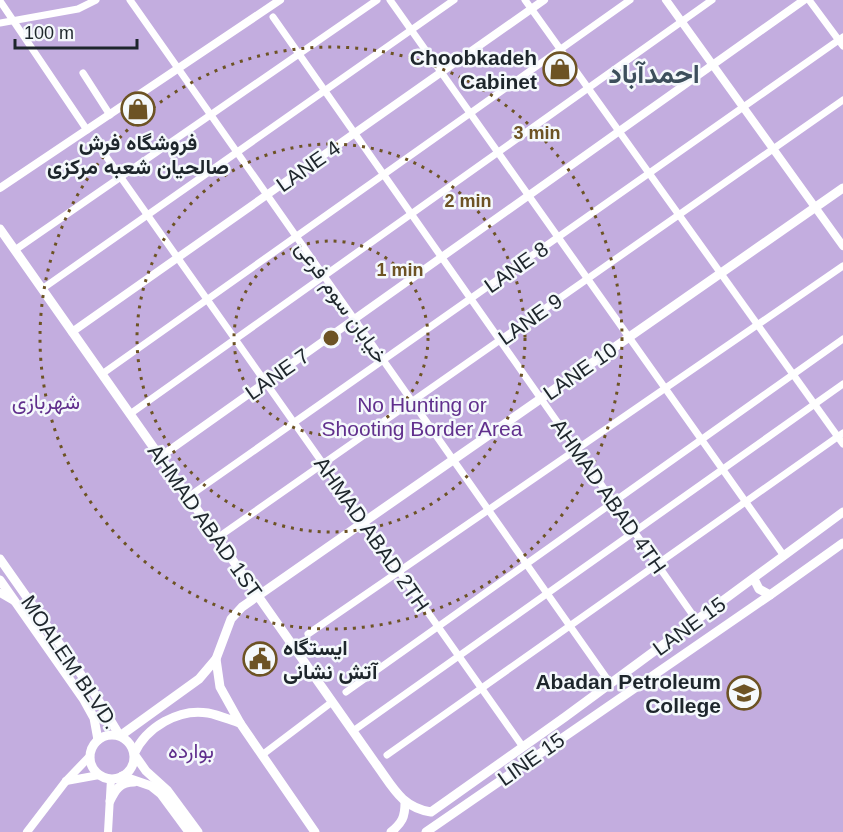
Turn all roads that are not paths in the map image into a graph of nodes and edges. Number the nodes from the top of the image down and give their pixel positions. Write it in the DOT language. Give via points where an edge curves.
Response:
graph roads {
  1 [pos="96,0"];
  2 [pos="130,0"];
  3 [pos="280,0"];
  4 [pos="377,0"];
  5 [pos="390,0"];
  6 [pos="454,0"];
  7 [pos="525,0"];
  8 [pos="544,0"];
  9 [pos="630,0"];
  10 [pos="666,0"];
  11 [pos="712,0"];
  12 [pos="804,0"];
  13 [pos="809,0"];
  14 [pos="0,1"];
  15 [pos="531,9"];
  16 [pos="273,17"];
  17 [pos="13,20"];
  18 [pos="681,22"];
  19 [pos="0,23"];
  20 [pos="411,30"];
  21 [pos="841,41"];
  22 [pos="560,49"];
  23 [pos="299,54"];
  24 [pos="713,65"];
  25 [pos="178,69"];
  26 [pos="441,72"];
  27 [pos="83,73"];
  28 [pos="588,88"];
  29 [pos="325,90"];
  30 [pos="843,100"];
  31 [pos="743,107"];
  32 [pos="470,113"];
  33 [pos="110,115"];
  34 [pos="210,115"];
  35 [pos="87,130"];
  36 [pos="620,132"];
  37 [pos="355,133"];
  38 [pos="98,145"];
  39 [pos="773,149"];
  40 [pos="236,152"];
  41 [pos="498,152"];
  42 [pos="649,173"];
  43 [pos="384,175"];
  44 [pos="120,177"];
  45 [pos="0,188"];
  46 [pos="843,188"];
  47 [pos="267,195"];
  48 [pos="529,196"];
  49 [pos="815,207"];
  50 [pos="411,214"];
  51 [pos="147,215"];
  52 [pos="679,215"];
  53 [pos="0,229"];
  54 [pos="296,237"];
  55 [pos="558,237"];
  56 [pos="843,246"];
  57 [pos="15,250"];
  58 [pos="442,257"];
  59 [pos="177,258"];
  60 [pos="843,266"];
  61 [pos="721,273"];
  62 [pos="324,276"];
  63 [pos="588,279"];
  64 [pos="42,289"];
  65 [pos="471,298"];
  66 [pos="207,300"];
  67 [pos="354,319"];
  68 [pos="758,325"];
  69 [pos="72,332"];
  70 [pos="629,337"];
  71 [pos="235,339"];
  72 [pos="843,339"];
  73 [pos="500,340"];
  74 [pos="383,360"];
  75 [pos="102,374"];
  76 [pos="794,374"];
  77 [pos="265,382"];
  78 [pos="843,384"];
  79 [pos="666,388"];
  80 [pos="541,399"];
  81 [pos="412,401"];
  82 [pos="814,404"];
  83 [pos="130,414"];
  84 [pos="294,423"];
  85 [pos="840,435"];
  86 [pos="702,440"];
  87 [pos="843,444"];
  88 [pos="577,450"];
  89 [pos="160,457"];
  90 [pos="453,460"];
  91 [pos="323,464"];
  92 [pos="723,469"];
  93 [pos="188,497"];
  94 [pos="614,502"];
  95 [pos="746,502"];
  96 [pos="489,510"];
  97 [pos="843,512"];
  98 [pos="364,522"];
  99 [pos="634,532"];
  100 [pos="217,538"];
  101 [pos="843,543"];
  102 [pos="784,556"];
  103 [pos="0,559"];
  104 [pos="526,564"];
  105 [pos="657,564"];
  106 [pos="399,572"];
  107 [pos="754,579"];
  108 [pos="0,580"];
  109 [pos="0,593"];
  110 [pos="547,594"];
  111 [pos="770,595"];
  112 [pos="258,596"];
  113 [pos="14,600"];
  114 [pos="697,621"];
  115 [pos="570,626"];
  116 [pos="438,627"];
  117 [pos="308,634"];
  118 [pos="459,656"];
  119 [pos="216,659"];
  120 [pos="610,683"];
  121 [pos="481,689"];
  122 [pos="346,692"];
  123 [pos="333,702"];
  124 [pos="240,723"];
  125 [pos="353,731"];
  126 [pos="120,736"];
  127 [pos="98,740"];
  128 [pos="523,747"];
  129 [pos="134,754"];
  130 [pos="262,755"];
  131 [pos="387,755"];
  132 [pos="90,756"];
  133 [pos="99,775"];
  134 [pos="122,776"];
  135 [pos="111,779"];
  136 [pos="66,781"];
  137 [pos="143,783"];
  138 [pos="110,801"];
  139 [pos="410,805"];
  140 [pos="27,832"];
  141 [pos="108,832"];
  142 [pos="189,832"];
  143 [pos="198,832"];
  144 [pos="315,832"];
  145 [pos="391,832"];
  146 [pos="426,832"];
  1 -- 17 [label="street" via="78,9"];
  2 -- 25 [label="street, خیابان سوم فرعی"];
  3 -- 25 [label="street"];
  4 -- 23 [label="street"];
  5 -- 20 [label="street"];
  6 -- 20 [label="street"];
  7 -- 15 [label="street"];
  8 -- 15 [label="street, LANE 4"];
  9 -- 22 [label="street"];
  10 -- 18 [label="street"];
  11 -- 18 [label="street"];
  12 -- 24 [label="street, LANE 7"];
  13 -- 21 [label="street"];
  14 -- 17 [label="street"];
  15 -- 22 [label="street"];
  15 -- 26 [label="street, LANE 4"];
  16 -- 23 [label="street, AHMAD ABAD 4TH"];
  17 -- 19 [label="street"];
  17 -- 35 [label="street"];
  18 -- 24 [label="street"];
  18 -- 28 [label="street"];
  20 -- 26 [label="street"];
  20 -- 29 [label="street"];
  21 -- 31 [label="street, LANE 8"];
  22 -- 28 [label="street"];
  22 -- 32 [label="street"];
  23 -- 29 [label="street, AHMAD ABAD 4TH"];
  23 -- 34 [label="street"];
  24 -- 31 [label="street"];
  24 -- 36 [label="street, LANE 7"];
  25 -- 33 [label="street"];
  25 -- 34 [label="street, خیابان سوم فرعی"];
  26 -- 32 [label="street"];
  26 -- 37 [label="street, LANE 4"];
  27 -- 33 [label="street"];
  28 -- 36 [label="street"];
  28 -- 41 [label="street"];
  29 -- 37 [label="street, AHMAD ABAD 4TH"];
  29 -- 40 [label="street"];
  30 -- 39 [label="street, LANE 9"];
  31 -- 39 [label="street"];
  31 -- 42 [label="street, LANE 8"];
  32 -- 41 [label="street"];
  32 -- 43 [label="street"];
  33 -- 35 [label="street"];
  34 -- 40 [label="street, خیابان سوم فرعی"];
  34 -- 44 [label="street"];
  35 -- 45 [label="street"];
  36 -- 42 [label="street"];
  36 -- 48 [label="street, LANE 7"];
  37 -- 43 [label="street, AHMAD ABAD 4TH"];
  37 -- 47 [label="street, LANE 4"];
  38 -- 44 [label="street, AHMAD ABAD 2TH"];
  39 -- 49 [label="street"];
  39 -- 52 [label="street, LANE 9"];
  40 -- 47 [label="street, خیابان سوم فرعی"];
  40 -- 51 [label="street"];
  41 -- 48 [label="street"];
  41 -- 50 [label="street"];
  42 -- 52 [label="street"];
  42 -- 55 [label="street, LANE 8"];
  43 -- 50 [label="street, AHMAD ABAD 4TH"];
  43 -- 54 [label="street"];
  44 -- 51 [label="street, AHMAD ABAD 2TH"];
  44 -- 57 [label="street"];
  46 -- 49 [label="main road, LANE 10"];
  47 -- 54 [label="street, خیابان سوم فرعی"];
  47 -- 59 [label="street, LANE 4"];
  48 -- 55 [label="street"];
  48 -- 58 [label="street, LANE 7"];
  49 -- 56 [label="street"];
  49 -- 61 [label="main road, LANE 10"];
  50 -- 58 [label="street, AHMAD ABAD 4TH"];
  50 -- 62 [label="street"];
  51 -- 59 [label="street, AHMAD ABAD 2TH"];
  51 -- 64 [label="street"];
  52 -- 61 [label="street"];
  52 -- 63 [label="street, LANE 9"];
  53 -- 57 [label="main road, AHMAD ABAD 1ST"];
  54 -- 62 [label="street, خیابان سوم فرعی"];
  54 -- 66 [label="street"];
  55 -- 63 [label="street"];
  55 -- 65 [label="street, LANE 8"];
  57 -- 64 [label="main road, AHMAD ABAD 1ST"];
  58 -- 65 [label="street, AHMAD ABAD 4TH"];
  58 -- 67 [label="street, LANE 7"];
  59 -- 66 [label="street, AHMAD ABAD 2TH"];
  59 -- 69 [label="street, LANE 4"];
  60 -- 68 [label="street"];
  61 -- 68 [label="street"];
  61 -- 70 [label="main road, LANE 10"];
  62 -- 67 [label="street, خیابان سوم فرعی"];
  62 -- 71 [label="street"];
  63 -- 70 [label="street"];
  63 -- 73 [label="street, LANE 9"];
  64 -- 69 [label="main road, AHMAD ABAD 1ST"];
  65 -- 73 [label="street, AHMAD ABAD 4TH"];
  65 -- 74 [label="street, LANE 8"];
  66 -- 71 [label="street, AHMAD ABAD 2TH"];
  66 -- 75 [label="street"];
  67 -- 74 [label="street, خیابان سوم فرعی"];
  67 -- 77 [label="street, LANE 7"];
  68 -- 76 [label="street"];
  68 -- 79 [label="street"];
  69 -- 75 [label="main road, AHMAD ABAD 1ST"];
  70 -- 79 [label="street"];
  70 -- 80 [label="main road, LANE 10"];
  71 -- 77 [label="street, AHMAD ABAD 2TH"];
  71 -- 83 [label="street"];
  72 -- 76 [label="street"];
  73 -- 80 [label="street, AHMAD ABAD 4TH"];
  73 -- 81 [label="street, LANE 9"];
  74 -- 81 [label="street, خیابان سوم فرعی"];
  74 -- 84 [label="street, LANE 8"];
  75 -- 83 [label="main road, AHMAD ABAD 1ST"];
  76 -- 82 [label="street"];
  76 -- 86 [label="street"];
  77 -- 84 [label="street, AHMAD ABAD 2TH"];
  77 -- 89 [label="street, LANE 7"];
  78 -- 82 [label="street"];
  79 -- 86 [label="street"];
  79 -- 88 [label="street"];
  80 -- 88 [label="street, AHMAD ABAD 4TH"];
  80 -- 90 [label="main road, LANE 10"];
  81 -- 90 [label="street, خیابان سوم فرعی"];
  81 -- 91 [label="street, LANE 9"];
  82 -- 85 [label="street"];
  82 -- 92 [label="street"];
  83 -- 89 [label="main road, AHMAD ABAD 1ST"];
  84 -- 91 [label="street, AHMAD ABAD 2TH"];
  84 -- 93 [label="street, LANE 8"];
  85 -- 87 [label="street"];
  85 -- 95 [label="street"];
  86 -- 92 [label="street"];
  86 -- 94 [label="street"];
  88 -- 94 [label="street, AHMAD ABAD 4TH"];
  88 -- 96 [label="street"];
  89 -- 93 [label="main road, AHMAD ABAD 1ST"];
  90 -- 96 [label="street, خیابان سوم فرعی"];
  90 -- 98 [label="main road, LANE 10"];
  91 -- 98 [label="street, AHMAD ABAD 2TH"];
  91 -- 100 [label="street, LANE 9"];
  92 -- 95 [label="street"];
  92 -- 99 [label="street"];
  93 -- 100 [label="main road, AHMAD ABAD 1ST"];
  94 -- 99 [label="street, AHMAD ABAD 4TH"];
  94 -- 104 [label="street"];
  95 -- 102 [label="street"];
  95 -- 105 [label="street"];
  96 -- 104 [label="street, خیابان سوم فرعی"];
  96 -- 106 [label="street"];
  97 -- 102 [label="main road, LANE 15"];
  98 -- 106 [label="street, AHMAD ABAD 2TH"];
  98 -- 112 [label="main road, LANE 10"];
  99 -- 105 [label="street, AHMAD ABAD 4TH"];
  99 -- 110 [label="street"];
  100 -- 112 [label="main road, AHMAD ABAD 1ST"];
  101 -- 111 [label="main road, LINE 15"];
  102 -- 107 [label="main road, LANE 15"];
  103 -- 126 [label="main road, MOALEM BLVD."];
  104 -- 110 [label="street, خیابان سوم فرعی"];
  104 -- 116 [label="street"];
  105 -- 114 [label="street, AHMAD ABAD 4TH"];
  105 -- 115 [label="street"];
  106 -- 116 [label="street, AHMAD ABAD 2TH"];
  106 -- 117 [label="street"];
  107 -- 111 [label="main road" via="759,589"];
  107 -- 114 [label="main road, LANE 15"];
  108 -- 113 [label="main road, MOALEM BLVD."];
  109 -- 113 [label="street"];
  110 -- 115 [label="street, خیابان سوم فرعی"];
  110 -- 118 [label="street"];
  111 -- 146 [label="main road, LINE 15"];
  112 -- 119 [label="main road, LANE 10" via="231,619"];
  112 -- 123 [label="main road, AHMAD ABAD 1ST"];
  113 -- 127 [label="main road, MOALEM BLVD." via="84,700 94,718"];
  114 -- 120 [label="main road, LANE 15"];
  115 -- 120 [label="street, خیابان سوم فرعی"];
  115 -- 121 [label="street"];
  116 -- 118 [label="street, AHMAD ABAD 2TH"];
  116 -- 122 [label="street"];
  118 -- 121 [label="street, AHMAD ABAD 2TH"];
  118 -- 125 [label="street"];
  119 -- 124 [label="main road" via="220,687"];
  119 -- 126 [label="main road" via="199,678"];
  120 -- 128 [label="main road, LANE 15"];
  121 -- 128 [label="street, AHMAD ABAD 2TH"];
  121 -- 131 [label="street"];
  123 -- 125 [label="main road, AHMAD ABAD 1ST"];
  123 -- 130 [label="street"];
  124 -- 129 [label="main road" via="209,713 180,715 152,730"];
  124 -- 130 [label="main road"];
  125 -- 139 [label="main road, AHMAD ABAD 1ST"];
  126 -- 127 [label="main road"];
  126 -- 129 [label="main road"];
  127 -- 132 [label="main road"];
  128 -- 139 [label="main road, LANE 15" via="431,812"];
  129 -- 134 [label="main road" via="130,769"];
  129 -- 143 [label="main road"];
  130 -- 144 [label="main road"];
  132 -- 133 [label="main road"];
  132 -- 136 [label="street"];
  133 -- 135 [label="main road"];
  133 -- 136 [label="street"];
  134 -- 135 [label="main road"];
  134 -- 137 [label="main road"];
  135 -- 138 [label="street"];
  136 -- 140 [label="street"];
  137 -- 138 [label="main road" via="120,785"];
  137 -- 142 [label="main road" via="161,794"];
  138 -- 141 [label="street"];
  139 -- 145 [label="main road" via="401,824"];
}
